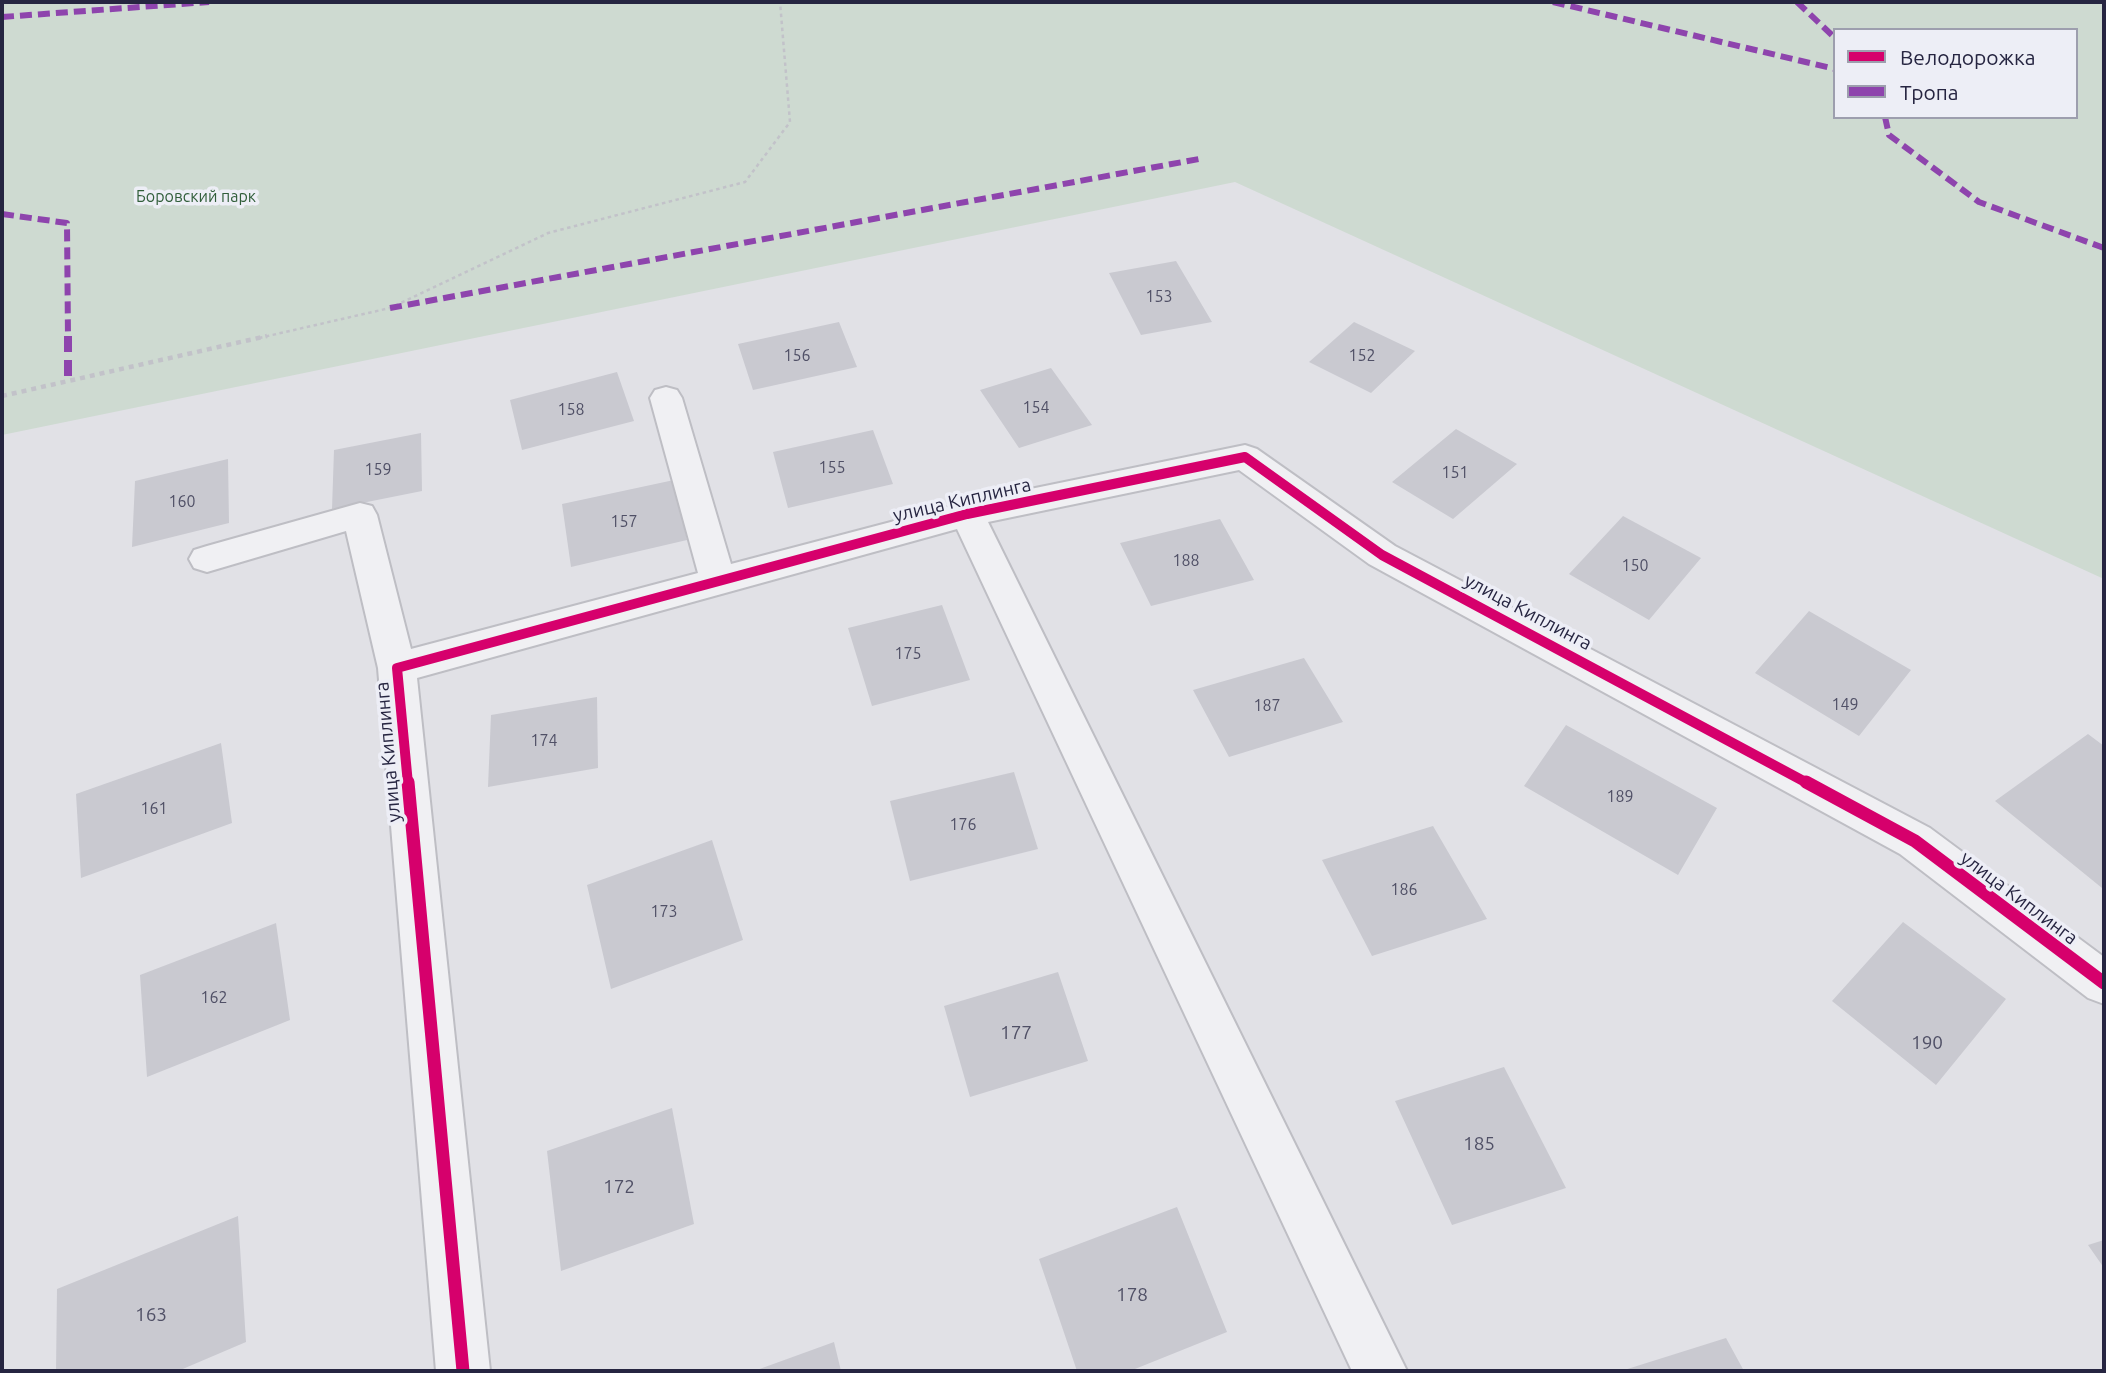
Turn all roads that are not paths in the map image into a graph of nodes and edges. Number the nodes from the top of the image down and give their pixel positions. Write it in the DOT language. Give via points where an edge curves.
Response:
graph roads {
  1 [pos="666,398"];
  2 [pos="967,514"];
  3 [pos="207,559"];
  4 [pos="718,581"];
  5 [pos="397,668"];
  6 [pos="2104,983"];
  7 [pos="463,1371"];
  8 [pos="1380,1371"];
  1 -- 4 [label="street"];
  2 -- 4 [label="street, улица Киплинга"];
  2 -- 6 [label="street, улица Киплинга" via="1245,457 1382,555 1915,841"];
  2 -- 8 [label="street"];
  3 -- 5 [label="street" via="360,515"];
  4 -- 5 [label="street, улица Киплинга"];
  5 -- 7 [label="street, улица Киплинга"];
}
